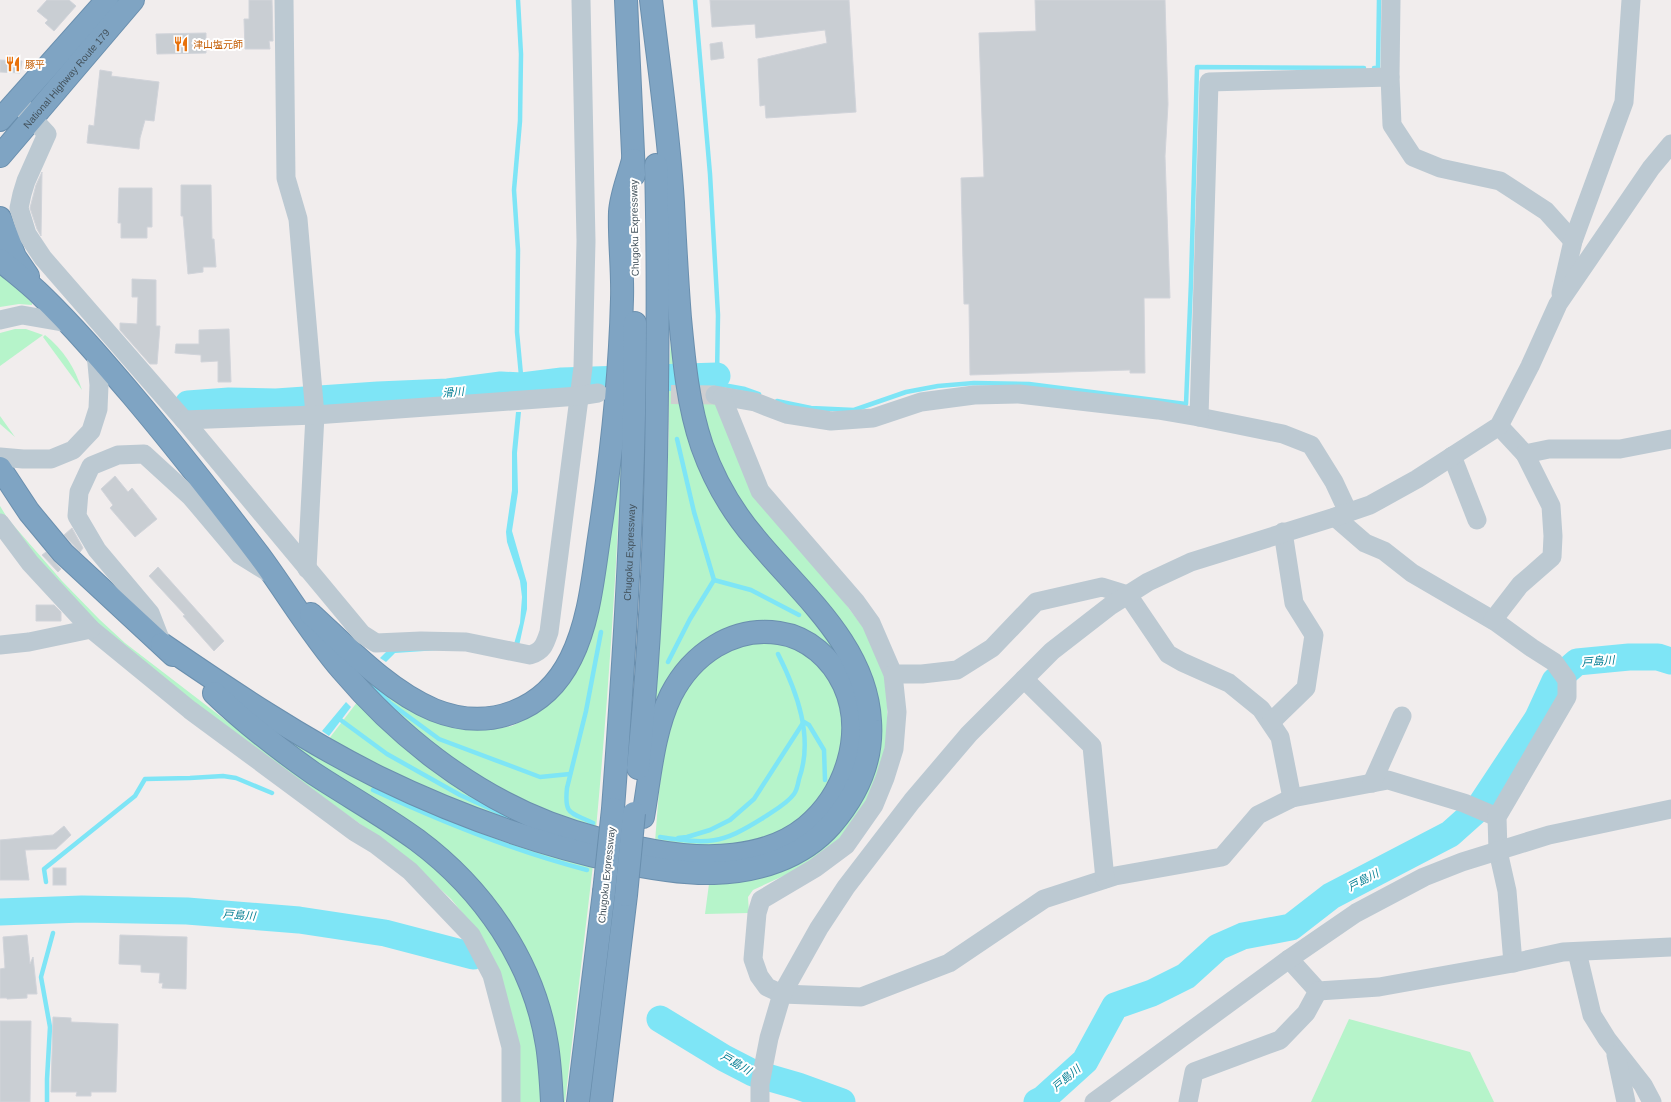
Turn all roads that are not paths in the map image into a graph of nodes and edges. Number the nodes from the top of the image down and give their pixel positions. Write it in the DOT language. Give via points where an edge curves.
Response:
graph roads {
  1 [pos="107,0"];
  2 [pos="133,0"];
  3 [pos="284,0"];
  4 [pos="581,0"];
  5 [pos="626,0"];
  6 [pos="650,0"];
  7 [pos="1391,0"];
  8 [pos="1631,0"];
  9 [pos="1390,77"];
  10 [pos="16,102"];
  11 [pos="32,117"];
  12 [pos="0,120"];
  13 [pos="1671,144"];
  14 [pos="1,159"];
  15 [pos="633,160"];
  16 [pos="0,218"];
  17 [pos="1573,241"];
  18 [pos="0,260"];
  19 [pos="39,294"];
  20 [pos="1558,304"];
  21 [pos="0,320"];
  22 [pos="68,323"];
  23 [pos="96,353"];
  24 [pos="598,393"];
  25 [pos="579,396"];
  26 [pos="315,415"];
  27 [pos="1199,417"];
  28 [pos="184,420"];
  29 [pos="1499,426"];
  30 [pos="1671,439"];
  31 [pos="1525,454"];
  32 [pos="1452,456"];
  33 [pos="0,457"];
  34 [pos="0,468"];
  35 [pos="1342,515"];
  36 [pos="1477,520"];
  37 [pos="0,523"];
  38 [pos="1283,532"];
  39 [pos="307,569"];
  40 [pos="278,582"];
  41 [pos="1128,595"];
  42 [pos="1493,620"];
  43 [pos="92,629"];
  44 [pos="162,644"];
  45 [pos="0,645"];
  46 [pos="893,674"];
  47 [pos="1024,679"];
  48 [pos="1402,716"];
  49 [pos="1271,722"];
  50 [pos="1372,783"];
  51 [pos="1292,798"];
  52 [pos="1671,809"];
  53 [pos="1493,814"];
  54 [pos="639,815"];
  55 [pos="1498,851"];
  56 [pos="1105,879"];
  57 [pos="1671,947"];
  58 [pos="1577,952"];
  59 [pos="1289,960"];
  60 [pos="1513,963"];
  61 [pos="1318,991"];
  62 [pos="782,994"];
  63 [pos="1614,1048"];
  64 [pos="602,1099"];
  65 [pos="511,1102"];
  66 [pos="552,1102"];
  67 [pos="578,1102"];
  68 [pos="760,1102"];
  69 [pos="1094,1102"];
  70 [pos="1188,1102"];
  71 [pos="1626,1102"];
  72 [pos="1652,1102"];
  1 -- 10 [label="highway, National Highway Route 179"];
  2 -- 11 [label="highway, National Highway Route 179"];
  3 -- 26 [label="street" via="286,178 298,220"];
  4 -- 25 [label="street" via="586,241 583,367"];
  5 -- 15 [label="highway, Chugoku Expressway"];
  6 -- 44 [label="highway" via="669,153 683,352 694,416 711,469 736,513 845,645 862,680 870,716 870,743 864,773 846,807 822,835 806,847 779,861 754,869 717,874 679,872 657,870 592,856 474,819 377,776 284,725"];
  6 -- 54 [label="highway" via="657,186 656,461"];
  7 -- 9 [label="street"];
  8 -- 17 [label="street" via="1624,102"];
  9 -- 17 [label="street" via="1392,125 1413,157 1440,168 1500,181 1546,211"];
  9 -- 27 [label="street" via="1209,82"];
  10 -- 11 [label="street"];
  10 -- 12 [label="highway, National Highway Route 179"];
  11 -- 14 [label="highway, National Highway Route 179"];
  11 -- 28 [label="street" via="47,134 22,194 19,208 27,234 43,258"];
  13 -- 20 [label="street" via="1651,168"];
  15 -- 40 [label="highway" via="620,210 622,298 619,365 613,436 597,552 578,639 571,658 547,692 517,711 502,716 466,718 434,710 379,675"];
  15 -- 67 [label="highway, Chugoku Expressway, bridge" via="634,458 629,580 613,810"];
  16 -- 19 [label="highway" via="15,257"];
  17 -- 20 [label="street"];
  18 -- 19 [label="highway"];
  19 -- 22 [label="highway"];
  20 -- 29 [label="street"];
  21 -- 22 [label="street" via="22,315"];
  22 -- 23 [label="highway"];
  23 -- 33 [label="street" via="98,409 86,436 73,450 51,458"];
  23 -- 40 [label="highway" via="178,450"];
  24 -- 25 [label="street"];
  25 -- 26 [label="street"];
  25 -- 39 [label="street" via="549,632 544,647 538,652 530,655 466,642 376,643 362,634"];
  26 -- 28 [label="street"];
  26 -- 39 [label="street"];
  27 -- 35 [label="street" via="1283,434 1311,445 1334,482"];
  27 -- 46 [label="street" via="1019,394 974,395 921,402 873,418 831,421 786,414 755,402 718,396 760,491 856,602 871,623"];
  28 -- 39 [label="street"];
  29 -- 31 [label="street"];
  29 -- 32 [label="street"];
  30 -- 31 [label="street" via="1620,448 1549,448"];
  31 -- 42 [label="street" via="1551,506 1552,557 1520,585"];
  32 -- 35 [label="street" via="1370,505"];
  32 -- 36 [label="street"];
  34 -- 44 [label="highway" via="29,512 64,553"];
  35 -- 38 [label="street"];
  35 -- 42 [label="street" via="1364,543 1384,551 1412,573"];
  37 -- 43 [label="street" via="30,563"];
  38 -- 41 [label="street" via="1190,562 1148,582"];
  38 -- 49 [label="street" via="1294,603 1314,635 1306,688"];
  40 -- 44 [label="street" via="240,555 191,497 144,454 118,455 91,466 79,492 77,516 97,550 150,613"];
  40 -- 54 [label="highway" via="320,642 362,694 417,744 463,779 545,822 599,839 664,853 689,856 730,855 766,848 796,834 820,813 840,784 850,750 851,713 848,697 833,667 811,645 784,633 738,634 708,650 694,663 672,694 665,712"];
  41 -- 46 [label="street" via="1102,587 1036,602 992,648 957,670"];
  41 -- 47 [label="street" via="1052,651"];
  41 -- 49 [label="street" via="1168,654 1229,683 1261,709"];
  42 -- 53 [label="street" via="1554,662 1564,675 1567,697"];
  43 -- 45 [label="street" via="29,642"];
  43 -- 65 [label="street" via="190,710 410,871 471,935 492,975 511,1047"];
  44 -- 66 [label="highway" via="217,696 272,742 417,840 469,886 505,935 531,989 541,1016 547,1044"];
  46 -- 62 [label="street" via="897,712 894,749 874,805 846,845 815,868 761,900 757,913 753,960 759,976 767,987"];
  47 -- 56 [label="street" via="1092,746"];
  47 -- 62 [label="street" via="969,734 912,801 846,887 819,928"];
  48 -- 50 [label="street"];
  49 -- 51 [label="street" via="1280,737"];
  50 -- 51 [label="street"];
  50 -- 53 [label="street" via="1388,780 1464,802"];
  51 -- 56 [label="street" via="1258,815 1222,857"];
  52 -- 55 [label="street" via="1549,835"];
  53 -- 55 [label="street"];
  54 -- 64 [label="highway, bridge"];
  55 -- 59 [label="street" via="1424,877 1356,913"];
  55 -- 60 [label="street" via="1507,891"];
  56 -- 62 [label="street" via="1044,899 949,963 861,997"];
  57 -- 58 [label="street"];
  58 -- 60 [label="street" via="1563,952"];
  58 -- 63 [label="street" via="1592,1015"];
  59 -- 61 [label="street"];
  59 -- 69 [label="street"];
  60 -- 61 [label="street" via="1379,987"];
  61 -- 70 [label="street" via="1306,1013 1280,1040 1194,1072"];
  62 -- 68 [label="street" via="769,1038 760,1084"];
  63 -- 71 [label="street"];
  63 -- 72 [label="street" via="1643,1085"];
}
